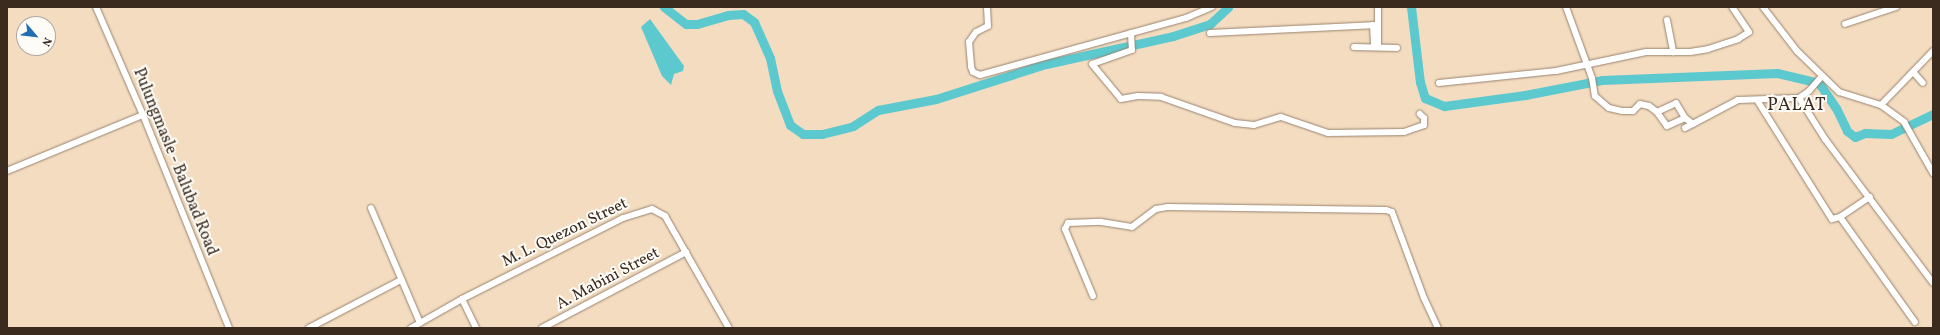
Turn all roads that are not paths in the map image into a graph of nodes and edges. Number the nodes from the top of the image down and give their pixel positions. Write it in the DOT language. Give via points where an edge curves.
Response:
graph roads {
  1 [pos="96,7"];
  2 [pos="987,7"];
  3 [pos="1212,7"];
  4 [pos="1378,7"];
  5 [pos="1566,7"];
  6 [pos="1732,7"];
  7 [pos="1763,7"];
  8 [pos="1896,7"];
  9 [pos="1667,20"];
  10 [pos="1845,24"];
  11 [pos="1375,25"];
  12 [pos="1210,33"];
  13 [pos="1131,35"];
  14 [pos="1354,47"];
  15 [pos="1376,47"];
  16 [pos="1397,48"];
  17 [pos="1933,51"];
  18 [pos="1673,52"];
  19 [pos="1588,65"];
  20 [pos="1914,73"];
  21 [pos="1818,81"];
  22 [pos="1439,83"];
  23 [pos="1923,83"];
  24 [pos="1799,98"];
  25 [pos="1757,100"];
  26 [pos="1881,105"];
  27 [pos="1657,112"];
  28 [pos="1420,114"];
  29 [pos="143,115"];
  30 [pos="1685,118"];
  31 [pos="1693,124"];
  32 [pos="1685,128"];
  33 [pos="7,172"];
  34 [pos="1933,173"];
  35 [pos="1870,197"];
  36 [pos="371,208"];
  37 [pos="1840,217"];
  38 [pos="686,252"];
  39 [pos="1925,273"];
  40 [pos="1933,276"];
  41 [pos="402,280"];
  42 [pos="1933,283"];
  43 [pos="1094,296"];
  44 [pos="462,299"];
  45 [pos="1915,322"];
  46 [pos="420,323"];
  47 [pos="229,328"];
  48 [pos="309,328"];
  49 [pos="412,328"];
  50 [pos="476,328"];
  51 [pos="542,328"];
  52 [pos="729,328"];
  53 [pos="1438,328"];
  1 -- 29 [label="street, Pulungmasle - Balubad Road"];
  2 -- 13 [label="street" via="990,18 988,26 976,32 969,42 971,67 973,72 980,75"];
  3 -- 13 [label="street"];
  4 -- 11 [label="street"];
  5 -- 19 [label="street"];
  6 -- 18 [label="street" via="1748,30 1746,35 1708,49"];
  7 -- 21 [label="street"];
  8 -- 10 [label="street"];
  9 -- 18 [label="street"];
  11 -- 12 [label="street"];
  11 -- 15 [label="street"];
  13 -- 28 [label="street" via="1131,50 1092,64 1121,99 1138,96 1161,97 1235,124 1260,124 1281,117 1328,134 1404,132 1424,125 1424,118"];
  14 -- 15 [label="street"];
  15 -- 16 [label="street"];
  17 -- 20 [label="street"];
  18 -- 19 [label="street" via="1630,54"];
  19 -- 22 [label="street" via="1507,78"];
  19 -- 27 [label="street" via="1595,96 1609,108 1622,112 1633,111 1640,104 1649,106"];
  20 -- 23 [label="street"];
  20 -- 26 [label="street"];
  21 -- 24 [label="street"];
  21 -- 26 [label="street" via="1844,96"];
  24 -- 25 [label="street"];
  24 -- 35 [label="street" via="1806,113"];
  25 -- 31 [label="street" via="1738,100"];
  25 -- 37 [label="street" via="1832,219"];
  26 -- 34 [label="street" via="1907,125"];
  27 -- 30 [label="street" via="1667,126"];
  27 -- 30 [label="street" via="1676,103"];
  29 -- 33 [label="street"];
  29 -- 47 [label="street, Pulungmasle - Balubad Road"];
  30 -- 31 [label="street"];
  31 -- 32 [label="street"];
  35 -- 37 [label="street"];
  35 -- 39 [label="street"];
  36 -- 41 [label="street"];
  37 -- 45 [label="street"];
  38 -- 44 [label="street, M. L. Quezon Street" via="665,216 647,209"];
  38 -- 51 [label="street, A. Mabini Street"];
  38 -- 52 [label="street, M. L. Quezon Street"];
  39 -- 40 [label="street"];
  39 -- 42 [label="street"];
  41 -- 46 [label="street"];
  41 -- 48 [label="street"];
  43 -- 53 [label="street" via="1065,229 1068,223 1101,222 1132,227 1156,209 1167,207 1386,210 1392,212"];
  44 -- 46 [label="street, M. L. Quezon Street"];
  44 -- 50 [label="street"];
  46 -- 49 [label="street, M. L. Quezon Street"];
}
